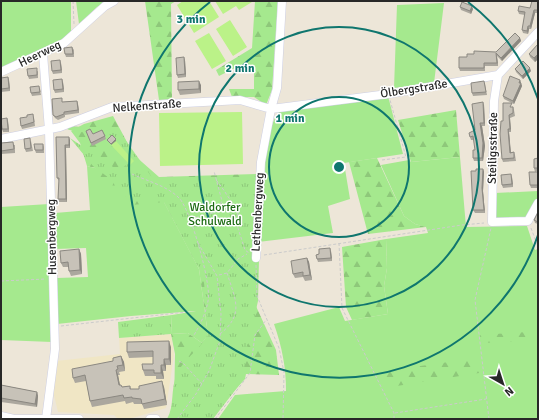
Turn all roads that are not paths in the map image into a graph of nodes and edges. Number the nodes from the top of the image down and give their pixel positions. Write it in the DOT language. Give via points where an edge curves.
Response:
graph roads {
  1 [pos="114,1"];
  2 [pos="282,1"];
  3 [pos="538,32"];
  4 [pos="43,54"];
  5 [pos="1,72"];
  6 [pos="498,75"];
  7 [pos="271,109"];
  8 [pos="49,130"];
  9 [pos="1,140"];
  10 [pos="538,203"];
  11 [pos="256,255"];
  12 [pos="1,416"];
  13 [pos="46,419"];
  14 [pos="79,419"];
  15 [pos="150,419"];
  16 [pos="156,419"];
  1 -- 4 [label="street, Heerweg" via="64,43"];
  2 -- 7 [label="street, Lethenbergweg" via="277,88"];
  3 -- 6 [label="street"];
  4 -- 5 [label="street, Heerweg"];
  4 -- 8 [label="street, Husenbergweg"];
  6 -- 7 [label="street, Ölbergstraße" via="388,94"];
  6 -- 10 [label="street, Steiligsstraße" via="494,101 492,222 528,222"];
  7 -- 8 [label="street, Nelkenstraße" via="240,100 112,107"];
  7 -- 11 [label="street, Lethenbergweg" via="262,162"];
  8 -- 9 [label="street, Nelkenstraße"];
  8 -- 13 [label="street, Husenbergweg" via="54,349"];
  12 -- 13 [label="street" via="14,419"];
  13 -- 14 [label="street"];
  15 -- 16 [label="street"];
}
